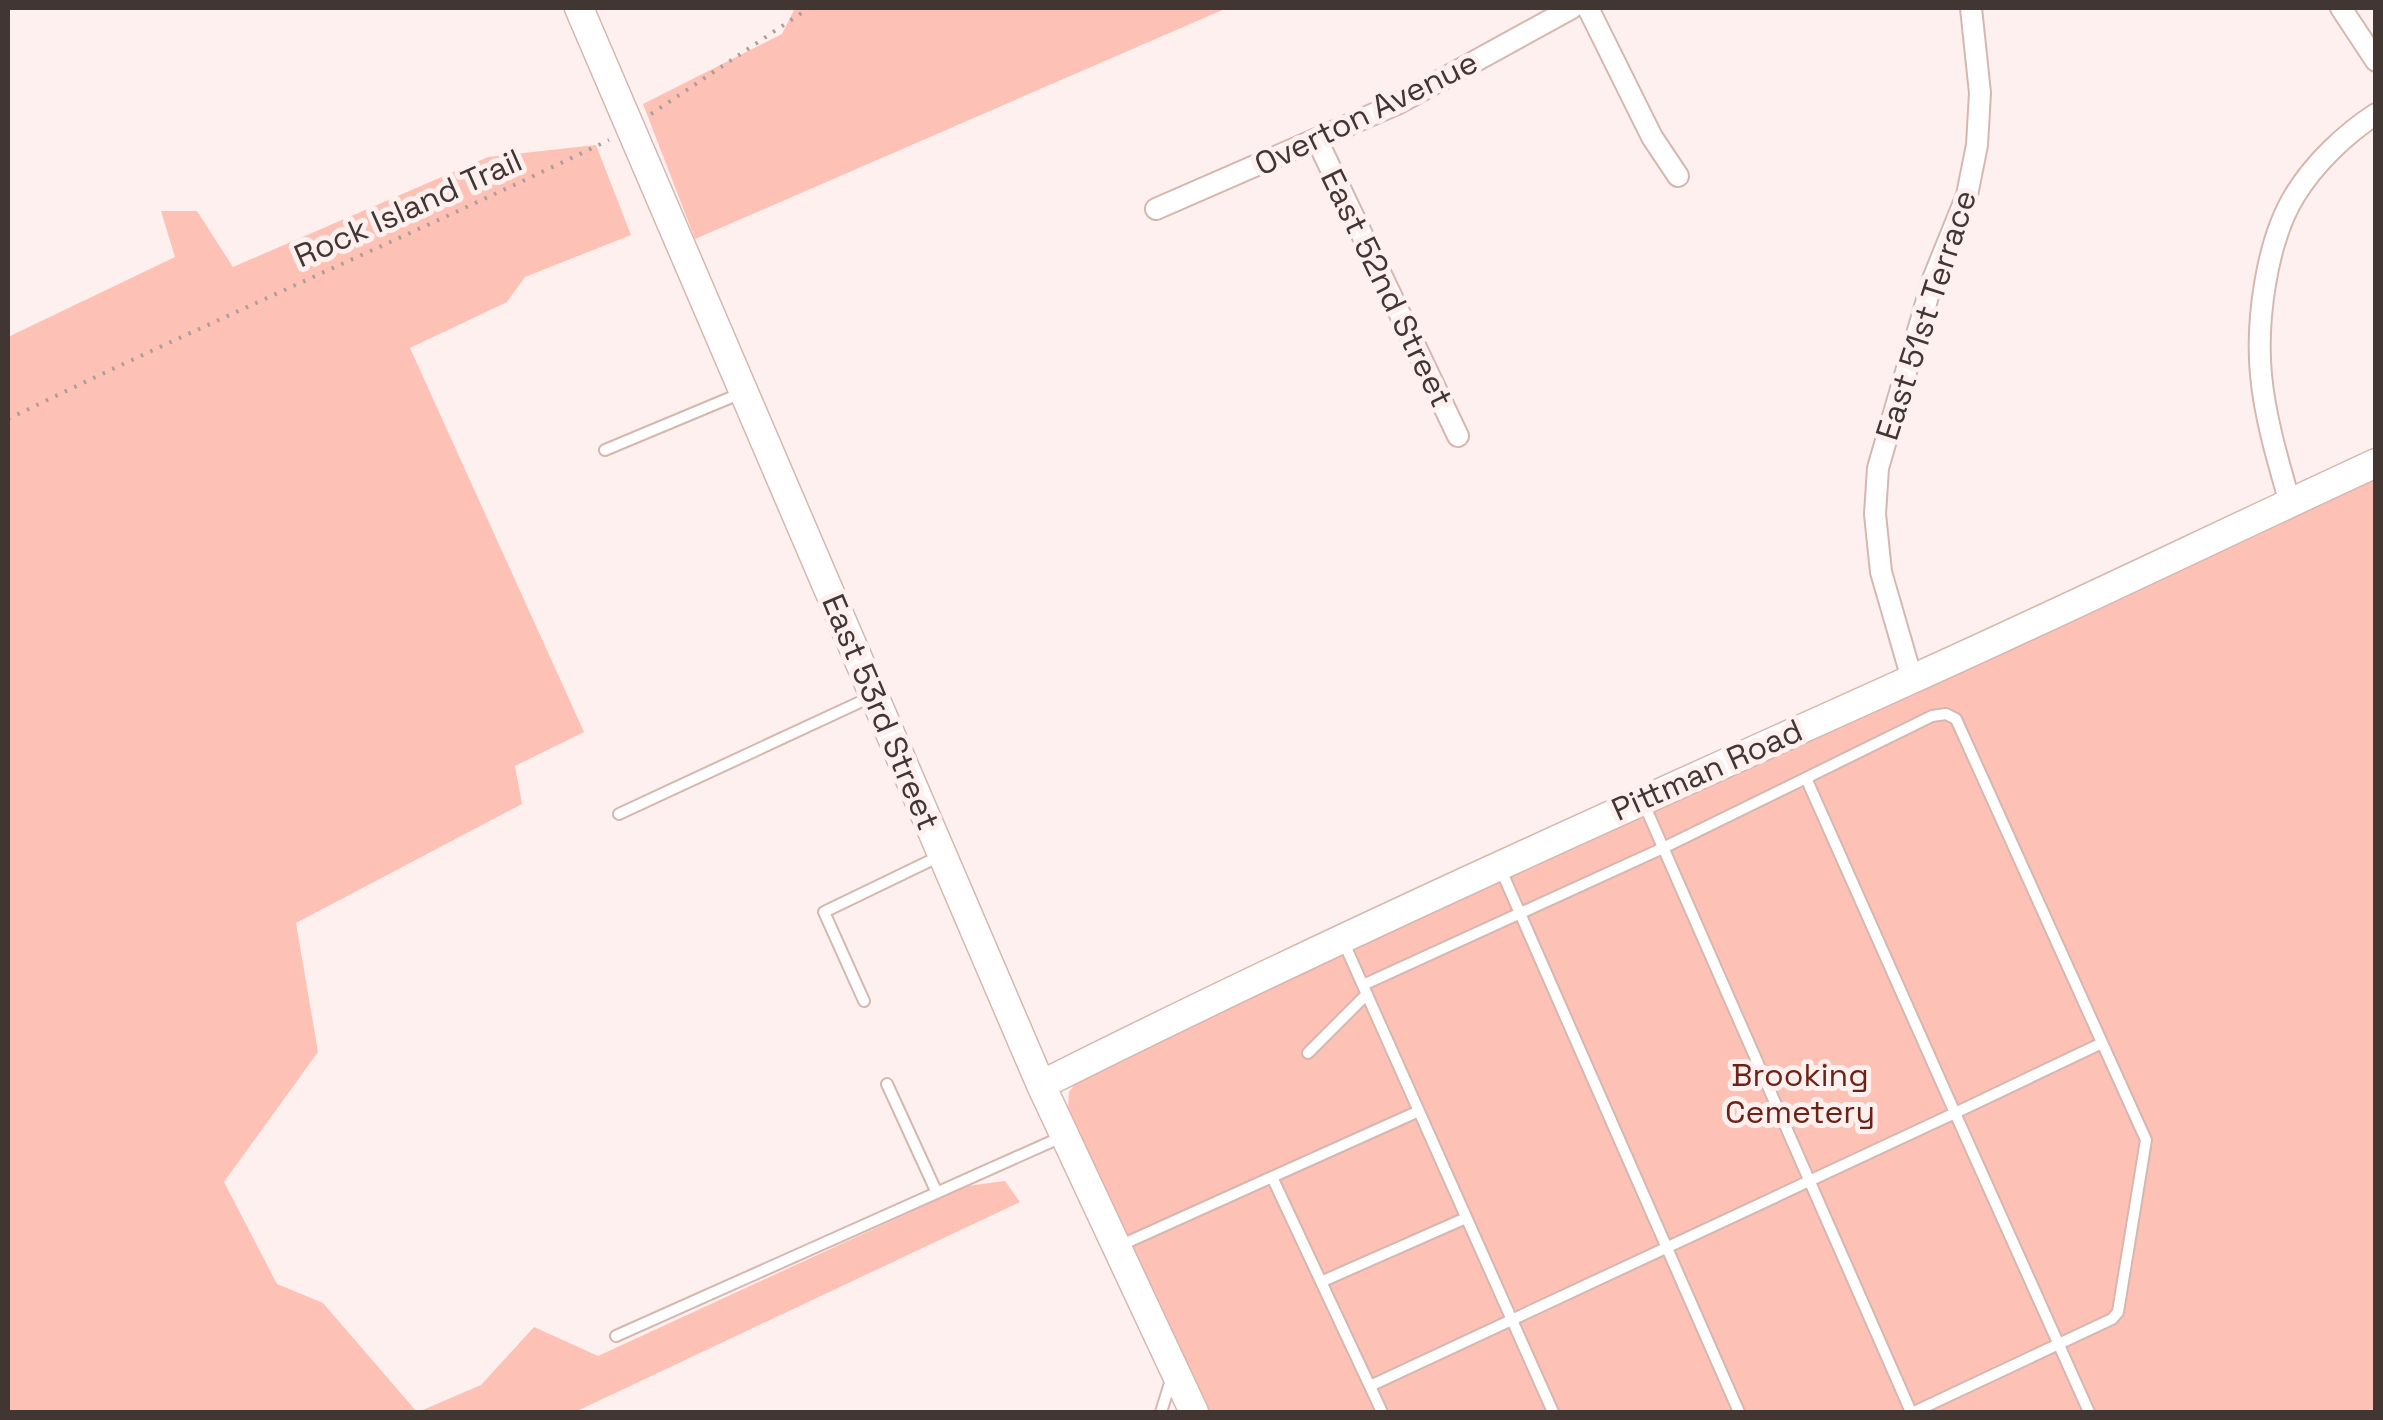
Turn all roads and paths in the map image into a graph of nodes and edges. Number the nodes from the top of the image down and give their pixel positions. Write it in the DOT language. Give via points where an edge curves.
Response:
graph roads {
  1 [pos="579,8"];
  2 [pos="809,8"];
  3 [pos="1572,8"];
  4 [pos="1588,8"];
  5 [pos="1970,8"];
  6 [pos="2341,8"];
  7 [pos="2376,61"];
  8 [pos="2376,114"];
  9 [pos="632,128"];
  10 [pos="1317,140"];
  11 [pos="1678,176"];
  12 [pos="1156,210"];
  13 [pos="745,392"];
  14 [pos="8,419"];
  15 [pos="1458,436"];
  16 [pos="605,450"];
  17 [pos="2376,462"];
  18 [pos="2290,503"];
  19 [pos="1912,680"];
  20 [pos="874,696"];
  21 [pos="1806,778"];
  22 [pos="1642,798"];
  23 [pos="619,814"];
  24 [pos="1663,848"];
  25 [pos="942,855"];
  26 [pos="1498,865"];
  27 [pos="1520,912"];
  28 [pos="1342,938"];
  29 [pos="1365,989"];
  30 [pos="864,1002"];
  31 [pos="2102,1044"];
  32 [pos="1308,1053"];
  33 [pos="888,1084"];
  34 [pos="1040,1085"];
  35 [pos="1420,1111"];
  36 [pos="1955,1113"];
  37 [pos="1065,1136"];
  38 [pos="1272,1177"];
  39 [pos="1809,1183"];
  40 [pos="937,1193"];
  41 [pos="1466,1218"];
  42 [pos="1118,1246"];
  43 [pos="1667,1248"];
  44 [pos="1323,1281"];
  45 [pos="1512,1320"];
  46 [pos="616,1336"];
  47 [pos="2059,1345"];
  48 [pos="1174,1369"];
  49 [pos="1370,1386"];
  50 [pos="1160,1412"];
  51 [pos="1194,1412"];
  52 [pos="1382,1412"];
  53 [pos="1553,1412"];
  54 [pos="1740,1412"];
  55 [pos="1912,1412"];
  56 [pos="2089,1412"];
  1 -- 9 [label="street, East 53rd Street"];
  2 -- 9 [label="path, Rock Island Trail"];
  3 -- 10 [label="street, Overton Avenue"];
  4 -- 11 [label="street"];
  5 -- 19 [label="street, East 51st Terrace" via="1980,93 1978,145 1878,468 1881,572"];
  6 -- 7 [label="street"];
  8 -- 18 [label="street" via="2357,126 2293,198 2272,254 2261,314 2261,374"];
  9 -- 13 [label="street, East 53rd Street"];
  9 -- 14 [label="path, Rock Island Trail"];
  10 -- 12 [label="street, Overton Avenue"];
  10 -- 15 [label="street, East 52nd Street"];
  13 -- 16 [label="lane"];
  13 -- 20 [label="street, East 53rd Street"];
  17 -- 18 [label="street, Pittman Road"];
  18 -- 19 [label="street, Pittman Road"];
  19 -- 22 [label="street, Pittman Road"];
  20 -- 23 [label="lane"];
  20 -- 25 [label="street, East 53rd Street"];
  21 -- 24 [label="lane"];
  21 -- 31 [label="lane" via="1932,716 1956,719"];
  21 -- 36 [label="lane"];
  22 -- 24 [label="lane"];
  22 -- 26 [label="street, Pittman Road"];
  24 -- 27 [label="lane"];
  24 -- 39 [label="lane"];
  25 -- 30 [label="lane" via="824,912"];
  25 -- 34 [label="street, East 53rd Street"];
  26 -- 27 [label="lane"];
  26 -- 28 [label="street, Pittman Road"];
  27 -- 29 [label="lane"];
  27 -- 43 [label="lane"];
  28 -- 29 [label="lane"];
  28 -- 34 [label="street, Pittman Road"];
  29 -- 32 [label="lane"];
  29 -- 35 [label="lane"];
  31 -- 36 [label="lane"];
  31 -- 47 [label="lane" via="2146,1140 2118,1312"];
  33 -- 40 [label="lane"];
  34 -- 37 [label="street, East 53rd Street"];
  35 -- 38 [label="lane"];
  35 -- 41 [label="lane"];
  36 -- 39 [label="lane"];
  36 -- 47 [label="lane"];
  37 -- 40 [label="lane"];
  37 -- 42 [label="street, East 53rd Street"];
  38 -- 42 [label="lane"];
  38 -- 44 [label="lane"];
  39 -- 43 [label="lane"];
  39 -- 55 [label="lane"];
  40 -- 46 [label="lane"];
  41 -- 44 [label="lane"];
  41 -- 45 [label="lane"];
  42 -- 48 [label="street, East 53rd Street"];
  43 -- 45 [label="lane"];
  43 -- 54 [label="lane"];
  44 -- 49 [label="lane"];
  45 -- 49 [label="lane"];
  45 -- 53 [label="lane"];
  47 -- 55 [label="lane"];
  47 -- 56 [label="lane"];
  48 -- 50 [label="lane"];
  48 -- 51 [label="street, East 53rd Street"];
  49 -- 52 [label="lane"];
}
